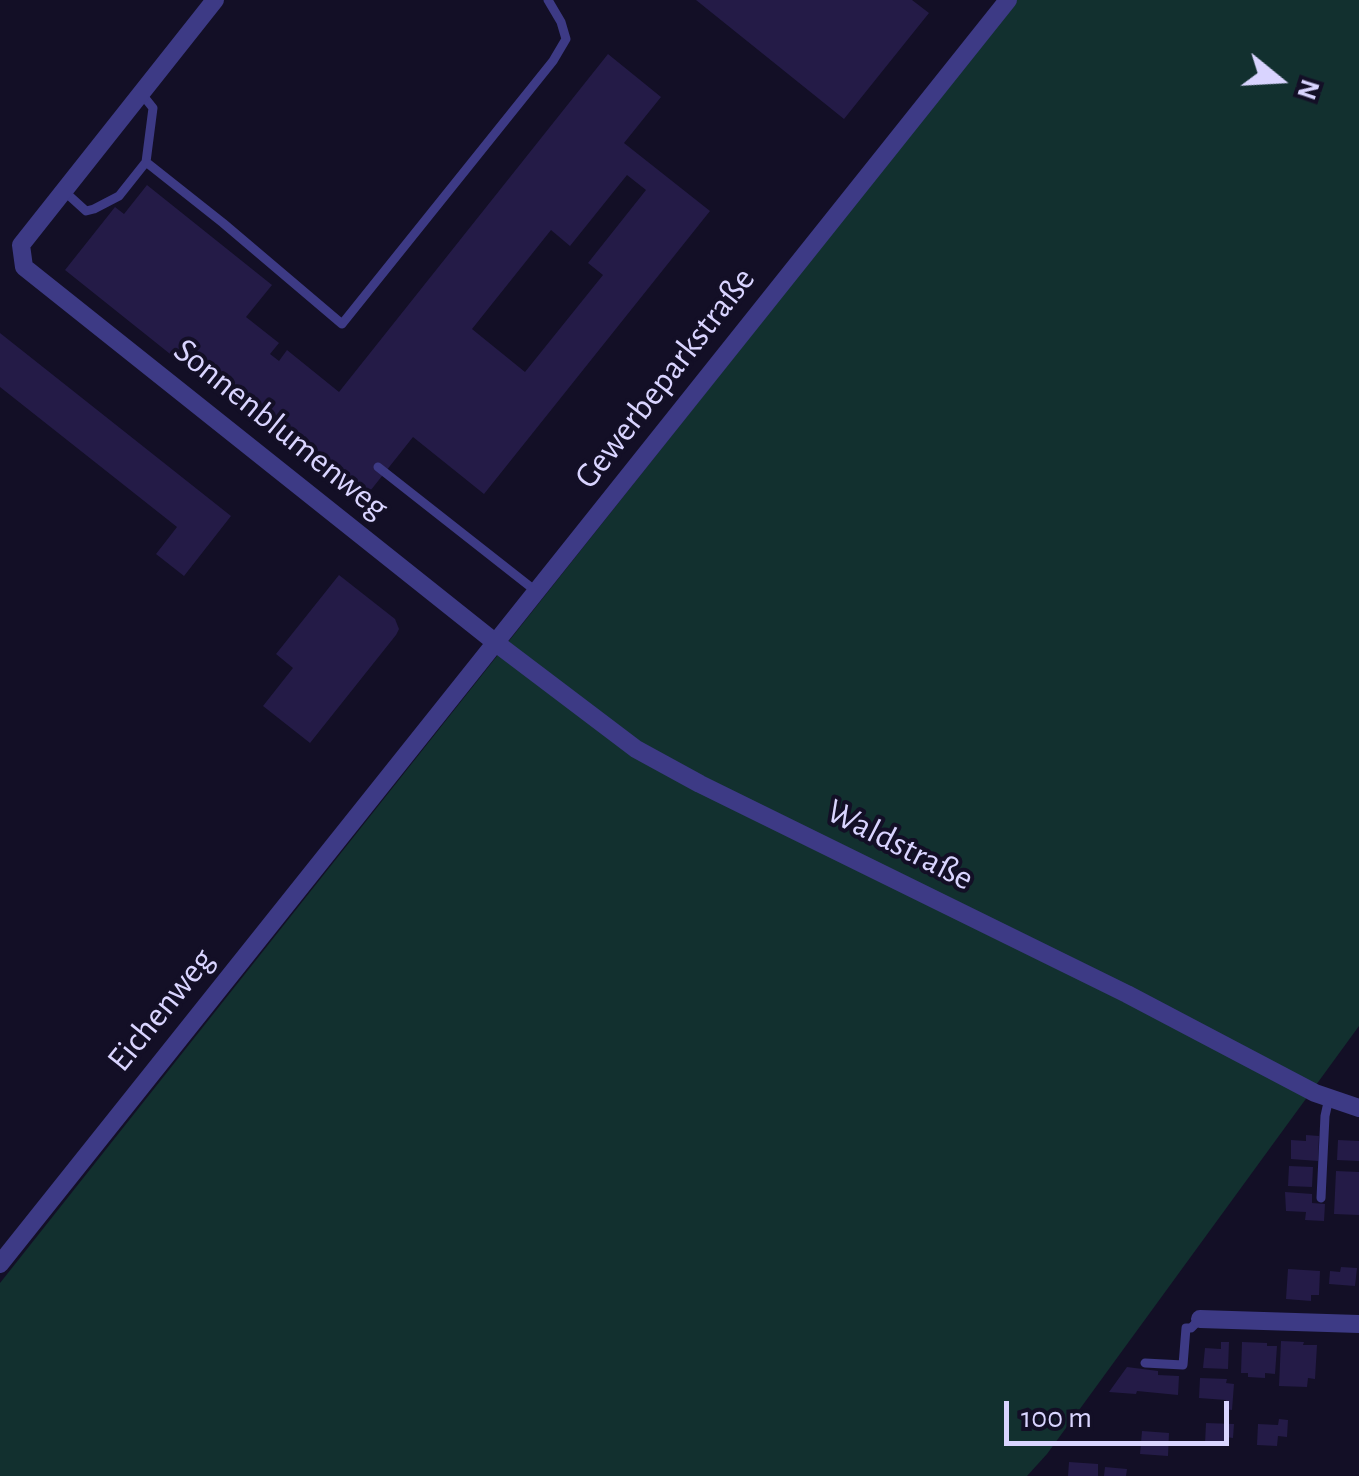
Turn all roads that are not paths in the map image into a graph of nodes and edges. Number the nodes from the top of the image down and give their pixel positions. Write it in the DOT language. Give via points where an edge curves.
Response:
graph roads {
  1 [pos="215,0"];
  2 [pos="548,0"];
  3 [pos="1008,0"];
  4 [pos="141,94"];
  5 [pos="146,162"];
  6 [pos="64,191"];
  7 [pos="378,467"];
  8 [pos="537,592"];
  9 [pos="496,643"];
  10 [pos="374,796"];
  11 [pos="1329,1098"];
  12 [pos="1359,1108"];
  13 [pos="1321,1198"];
  14 [pos="0,1264"];
  15 [pos="1200,1319"];
  16 [pos="1359,1324"];
  17 [pos="1145,1363"];
  1 -- 4 [label="street"];
  2 -- 5 [label="lane" via="566,40 342,324"];
  3 -- 8 [label="street, Gewerbeparkstraße"];
  4 -- 5 [label="lane" via="153,108"];
  4 -- 6 [label="street"];
  5 -- 6 [label="lane" via="119,196 94,209 86,211"];
  6 -- 9 [label="street, Sonnenblumenweg" via="21,246 24,267"];
  7 -- 8 [label="lane"];
  8 -- 9 [label="street, Gewerbeparkstraße"];
  9 -- 10 [label="street, Gewerbeparkstraße"];
  9 -- 11 [label="street, Waldstraße" via="636,749 700,784"];
  10 -- 14 [label="street, Eichenweg"];
  11 -- 12 [label="street, Waldstraße"];
  11 -- 13 [label="lane"];
  15 -- 16 [label="street"];
  15 -- 17 [label="lane" via="1186,1328 1183,1365"];
}
